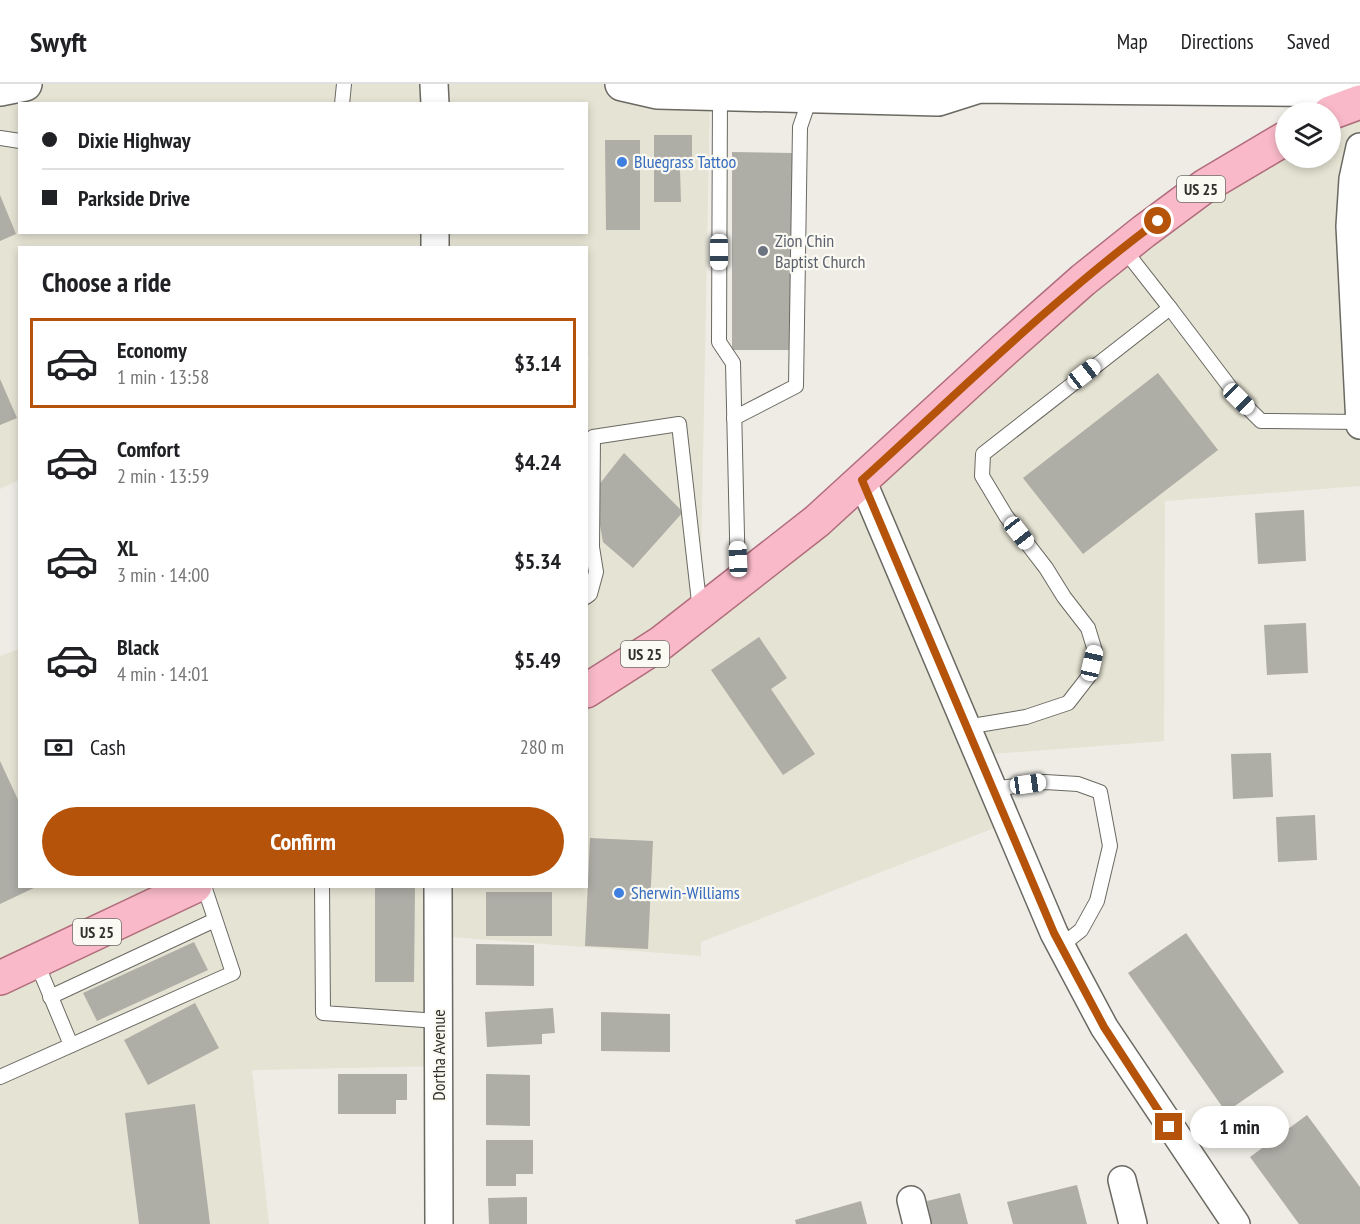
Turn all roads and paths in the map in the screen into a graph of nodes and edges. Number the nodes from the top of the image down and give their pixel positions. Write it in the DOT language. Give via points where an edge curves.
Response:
graph roads {
  1 [pos="23,84"];
  2 [pos="344,84"];
  3 [pos="434,84"];
  4 [pos="622,84"];
  5 [pos="977,85"];
  6 [pos="1066,86"];
  7 [pos="1163,86"];
  8 [pos="0,89"];
  9 [pos="812,90"];
  10 [pos="1360,90"];
  11 [pos="720,94"];
  12 [pos="342,102"];
  13 [pos="435,102"];
  14 [pos="1360,102"];
  15 [pos="1341,109"];
  16 [pos="0,138"];
  17 [pos="18,141"];
  18 [pos="1275,145"];
  19 [pos="1360,147"];
  20 [pos="1123,248"];
  21 [pos="1170,308"];
  22 [pos="734,418"];
  23 [pos="1360,424"];
  24 [pos="862,480"];
  25 [pos="739,583"];
  26 [pos="588,596"];
  27 [pos="700,613"];
  28 [pos="588,690"];
  29 [pos="966,727"];
  30 [pos="993,789"];
  31 [pos="191,888"];
  32 [pos="205,888"];
  33 [pos="322,888"];
  34 [pos="438,888"];
  35 [pos="215,920"];
  36 [pos="1061,946"];
  37 [pos="36,961"];
  38 [pos="0,978"];
  39 [pos="50,997"];
  40 [pos="438,1021"];
  41 [pos="71,1045"];
  42 [pos="0,1077"];
  43 [pos="1122,1180"];
  44 [pos="439,1224"];
  45 [pos="1133,1224"];
  46 [pos="1236,1224"];
  1 -- 8 [label="street"];
  2 -- 12 [label="lane"];
  3 -- 13 [label="street"];
  4 -- 11 [label="street" via="657,92"];
  5 -- 6 [label="street"];
  5 -- 9 [label="street" via="938,99"];
  6 -- 7 [label="street"];
  7 -- 10 [label="street"];
  9 -- 11 [label="street"];
  9 -- 22 [label="lane" via="800,127 796,386"];
  11 -- 22 [label="lane" via="718,342 733,363"];
  14 -- 15 [label="main road"];
  16 -- 17 [label="lane"];
  18 -- 20 [label="main road, US 25" via="1205,186"];
  19 -- 23 [label="street" via="1350,226"];
  20 -- 21 [label="lane"];
  20 -- 24 [label="main road, US 25"];
  21 -- 23 [label="lane" via="1239,399 1261,421"];
  21 -- 29 [label="lane" via="983,454 982,476 1006,516 1088,628 1095,651 1089,676 1068,703 1026,717"];
  22 -- 25 [label="lane"];
  24 -- 25 [label="main road, US 25"];
  24 -- 29 [label="street"];
  25 -- 27 [label="main road, US 25"];
  26 -- 27 [label="lane" via="596,572 592,547 593,437 679,424"];
  27 -- 28 [label="main road, US 25"];
  29 -- 30 [label="street"];
  30 -- 36 [label="street"];
  30 -- 36 [label="lane" via="1045,782 1078,784 1100,792 1110,846 1097,901 1081,930"];
  31 -- 37 [label="main road, US 25"];
  32 -- 35 [label="lane"];
  33 -- 40 [label="lane" via="323,1013"];
  34 -- 40 [label="street, Dortha Avenue"];
  35 -- 39 [label="lane" via="160,951"];
  35 -- 41 [label="lane" via="233,972 179,990"];
  36 -- 46 [label="street" via="1104,1027"];
  37 -- 38 [label="main road, US 25"];
  37 -- 39 [label="lane"];
  39 -- 41 [label="lane"];
  40 -- 44 [label="street, Dortha Avenue"];
  41 -- 42 [label="lane"];
  43 -- 45 [label="street"];
}
